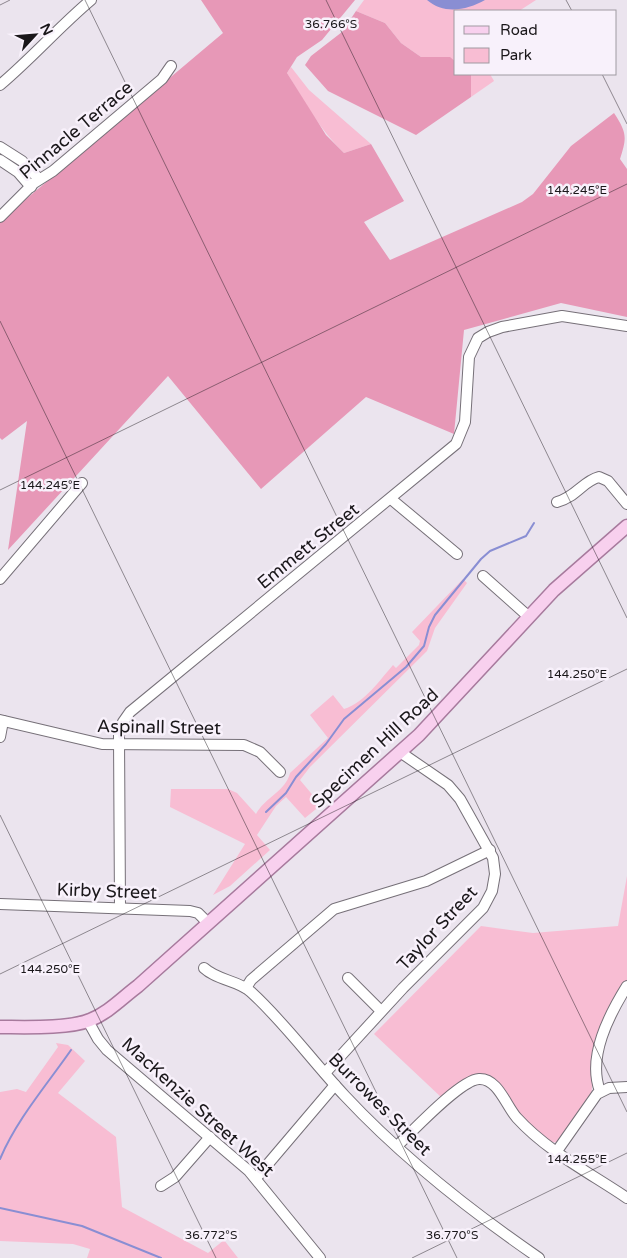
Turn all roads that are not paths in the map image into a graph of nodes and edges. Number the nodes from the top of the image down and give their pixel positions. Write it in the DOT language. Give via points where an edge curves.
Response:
graph roads {
  1 [pos="91,0"];
  2 [pos="171,66"];
  3 [pos="0,85"];
  4 [pos="0,147"];
  5 [pos="0,160"];
  6 [pos="39,179"];
  7 [pos="31,187"];
  8 [pos="0,217"];
  9 [pos="627,326"];
  10 [pos="82,483"];
  11 [pos="391,499"];
  12 [pos="558,502"];
  13 [pos="627,504"];
  14 [pos="627,526"];
  15 [pos="457,554"];
  16 [pos="483,576"];
  17 [pos="0,579"];
  18 [pos="529,617"];
  19 [pos="2,721"];
  20 [pos="0,737"];
  21 [pos="119,744"];
  22 [pos="400,752"];
  23 [pos="280,772"];
  24 [pos="490,850"];
  25 [pos="0,904"];
  26 [pos="120,908"];
  27 [pos="208,923"];
  28 [pos="204,968"];
  29 [pos="348,978"];
  30 [pos="627,986"];
  31 [pos="246,988"];
  32 [pos="381,1011"];
  33 [pos="90,1024"];
  34 [pos="0,1027"];
  35 [pos="325,1073"];
  36 [pos="335,1085"];
  37 [pos="627,1086"];
  38 [pos="600,1091"];
  39 [pos="210,1137"];
  40 [pos="397,1146"];
  41 [pos="557,1151"];
  42 [pos="256,1178"];
  43 [pos="161,1186"];
  44 [pos="627,1198"];
  45 [pos="320,1258"];
  46 [pos="539,1258"];
  1 -- 3 [label="street"];
  2 -- 6 [label="street, Pinnacle Terrace" via="162,79 53,171"];
  4 -- 6 [label="street" via="22,161"];
  5 -- 7 [label="street" via="18,172"];
  6 -- 7 [label="street, Pinnacle Terrace"];
  7 -- 8 [label="street, Pinnacle Terrace"];
  9 -- 11 [label="street, Emmett Street" via="562,316 502,327 478,338 469,357 465,422 461,435 446,454"];
  10 -- 17 [label="street"];
  11 -- 15 [label="street"];
  11 -- 21 [label="street, Emmett Street" via="134,708 122,722"];
  12 -- 13 [label="street" via="599,477 608,481"];
  14 -- 18 [label="main road, Specimen Hill Road" via="561,583"];
  16 -- 18 [label="street"];
  18 -- 22 [label="main road, Specimen Hill Road" via="438,716"];
  19 -- 20 [label="street"];
  19 -- 21 [label="street, Aspinall Street" via="84,742"];
  21 -- 23 [label="street, Aspinall Street" via="244,745 260,752"];
  21 -- 26 [label="street, Emmett Street"];
  22 -- 24 [label="street, Taylor Street" via="453,790"];
  22 -- 27 [label="main road, Specimen Hill Road"];
  24 -- 31 [label="street" via="426,881 334,909 251,980"];
  24 -- 32 [label="street, Taylor Street" via="495,874 486,904"];
  25 -- 26 [label="street, Kirby Street"];
  26 -- 27 [label="street, Kirby Street" via="195,912"];
  27 -- 33 [label="main road, Specimen Hill Road"];
  28 -- 31 [label="street, Burrowes Street" via="219,979"];
  29 -- 32 [label="street"];
  30 -- 38 [label="street" via="599,1048 595,1076"];
  31 -- 35 [label="street, Burrowes Street"];
  32 -- 35 [label="street, Taylor Street"];
  33 -- 34 [label="main road"];
  33 -- 39 [label="street, MacKenzie Street West" via="107,1050"];
  35 -- 36 [label="street, Burrowes Street"];
  36 -- 40 [label="street, Burrowes Street"];
  36 -- 42 [label="street"];
  37 -- 38 [label="street"];
  38 -- 41 [label="street"];
  39 -- 42 [label="street, MacKenzie Street West"];
  39 -- 43 [label="street" via="178,1174"];
  40 -- 41 [label="street" via="458,1089 479,1079 492,1083 523,1124"];
  40 -- 46 [label="street, Burrowes Street" via="464,1206"];
  41 -- 44 [label="street"];
  42 -- 45 [label="street, MacKenzie Street West"];
}
